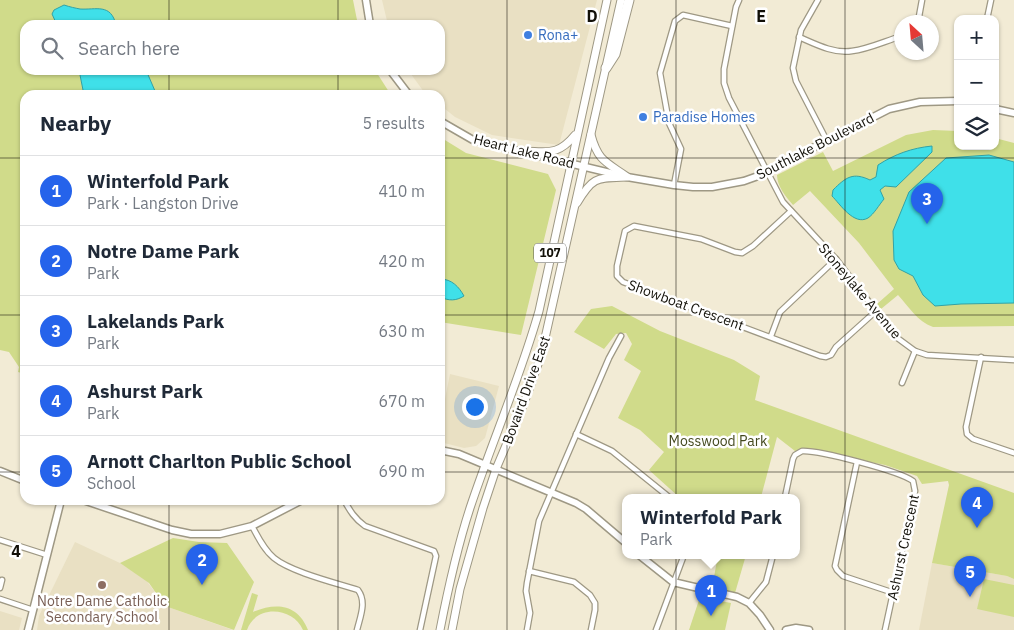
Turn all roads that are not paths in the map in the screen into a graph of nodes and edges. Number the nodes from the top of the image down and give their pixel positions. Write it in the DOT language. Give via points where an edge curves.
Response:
graph roads {
  1 [pos="366,0"];
  2 [pos="607,0"];
  3 [pos="621,0"];
  4 [pos="629,0"];
  5 [pos="739,0"];
  6 [pos="818,0"];
  7 [pos="922,0"];
  8 [pos="991,0"];
  9 [pos="919,15"];
  10 [pos="988,15"];
  11 [pos="369,20"];
  12 [pos="732,26"];
  13 [pos="799,38"];
  14 [pos="894,39"];
  15 [pos="606,68"];
  16 [pos="394,75"];
  17 [pos="405,90"];
  18 [pos="954,101"];
  19 [pos="999,110"];
  20 [pos="1014,113"];
  21 [pos="445,124"];
  22 [pos="577,132"];
  23 [pos="590,134"];
  24 [pos="827,140"];
  25 [pos="521,151"];
  26 [pos="570,162"];
  27 [pos="583,166"];
  28 [pos="767,172"];
  29 [pos="627,176"];
  30 [pos="674,185"];
  31 [pos="574,207"];
  32 [pos="790,211"];
  33 [pos="836,259"];
  34 [pos="876,311"];
  35 [pos="621,336"];
  36 [pos="771,336"];
  37 [pos="914,351"];
  38 [pos="981,357"];
  39 [pos="1014,360"];
  40 [pos="902,383"];
  41 [pos="576,434"];
  42 [pos="445,451"];
  43 [pos="1014,453"];
  44 [pos="857,462"];
  45 [pos="485,464"];
  46 [pos="496,469"];
  47 [pos="0,472"];
  48 [pos="20,479"];
  49 [pos="552,492"];
  50 [pos="665,494"];
  51 [pos="786,494"];
  52 [pos="60,505"];
  53 [pos="98,505"];
  54 [pos="292,505"];
  55 [pos="346,505"];
  56 [pos="252,526"];
  57 [pos="0,540"];
  58 [pos="622,540"];
  59 [pos="47,555"];
  60 [pos="644,559"];
  61 [pos="682,559"];
  62 [pos="772,559"];
  63 [pos="529,571"];
  64 [pos="2,580"];
  65 [pos="673,582"];
  66 [pos="0,588"];
  67 [pos="894,593"];
  68 [pos="0,600"];
  69 [pos="749,603"];
  70 [pos="33,610"];
  71 [pos="28,630"];
  72 [pos="357,630"];
  73 [pos="420,630"];
  74 [pos="440,630"];
  75 [pos="452,630"];
  76 [pos="527,630"];
  77 [pos="591,630"];
  78 [pos="656,630"];
  79 [pos="770,630"];
  80 [pos="786,630"];
  81 [pos="809,630"];
  82 [pos="885,630"];
  1 -- 11 [label="street"];
  2 -- 22 [label="main road, Bovaird Drive East / 107"];
  3 -- 15 [label="main road, Bovaird Drive East / 107"];
  4 -- 15 [label="highway" via="615,54"];
  5 -- 12 [label="street, Stoneylake Avenue"];
  6 -- 13 [label="street"];
  7 -- 9 [label="street"];
  8 -- 10 [label="street"];
  12 -- 28 [label="street, Stoneylake Avenue" via="724,83"];
  12 -- 30 [label="street" via="683,16 675,21 660,74 669,123 681,149"];
  13 -- 14 [label="street" via="846,51"];
  13 -- 24 [label="street" via="794,75"];
  15 -- 23 [label="main road, Bovaird Drive East / 107"];
  16 -- 17 [label="street"];
  18 -- 24 [label="street, Southlake Boulevard" via="899,106"];
  19 -- 20 [label="street"];
  21 -- 25 [label="street, Heart Lake Road" via="473,140"];
  22 -- 25 [label="main road" via="560,149"];
  22 -- 26 [label="main road, Bovaird Drive East / 107"];
  23 -- 27 [label="main road, Bovaird Drive East / 107"];
  23 -- 29 [label="main road" via="599,156"];
  24 -- 28 [label="street, Southlake Boulevard"];
  25 -- 26 [label="street, Heart Lake Road"];
  26 -- 27 [label="street, Heart Lake Road"];
  26 -- 45 [label="main road, Bovaird Drive East / 107" via="532,336"];
  27 -- 29 [label="street, Southlake Boulevard"];
  27 -- 31 [label="main road, Bovaird Drive East / 107"];
  28 -- 30 [label="street, Southlake Boulevard" via="723,186"];
  28 -- 32 [label="street, Stoneylake Avenue"];
  29 -- 30 [label="street, Southlake Boulevard"];
  29 -- 31 [label="main road" via="595,180"];
  31 -- 46 [label="main road, Bovaird Drive East / 107" via="541,356"];
  32 -- 33 [label="street, Stoneylake Avenue"];
  32 -- 36 [label="street, Showboat Crescent" via="753,246 742,252 701,239 634,226 625,231 617,266 617,276 623,282"];
  33 -- 34 [label="street, Stoneylake Avenue"];
  33 -- 36 [label="street" via="780,312"];
  34 -- 36 [label="street, Showboat Crescent" via="826,357"];
  34 -- 37 [label="street, Stoneylake Avenue" via="896,337"];
  35 -- 41 [label="street"];
  37 -- 38 [label="street, Stoneylake Avenue" via="933,356"];
  37 -- 40 [label="street"];
  38 -- 39 [label="street, Stoneylake Avenue"];
  38 -- 43 [label="street" via="967,434"];
  41 -- 49 [label="street"];
  41 -- 50 [label="street" via="612,451"];
  42 -- 45 [label="street"];
  44 -- 51 [label="street, Ashurst Crescent" via="798,452 793,458"];
  44 -- 67 [label="street, Ashurst Crescent" via="907,478 914,484"];
  44 -- 67 [label="street" via="835,566 843,576"];
  45 -- 46 [label="street"];
  45 -- 74 [label="main road, Bovaird Drive East / 107" via="460,540"];
  46 -- 49 [label="street"];
  46 -- 75 [label="main road, Bovaird Drive East / 107" via="478,521"];
  47 -- 48 [label="street"];
  49 -- 58 [label="street" via="586,509"];
  49 -- 63 [label="street" via="539,521"];
  52 -- 59 [label="street"];
  53 -- 56 [label="street" via="191,534 220,534"];
  54 -- 56 [label="street"];
  55 -- 73 [label="street" via="351,514 365,526 434,551 436,556"];
  56 -- 72 [label="street" via="266,550 284,566 358,590 363,605"];
  57 -- 59 [label="street"];
  59 -- 70 [label="street"];
  60 -- 65 [label="street"];
  61 -- 65 [label="street"];
  62 -- 69 [label="street" via="766,582"];
  63 -- 76 [label="street"];
  63 -- 77 [label="street" via="574,582 590,596 595,603"];
  64 -- 66 [label="street"];
  65 -- 69 [label="street" via="737,597"];
  65 -- 78 [label="street"];
  67 -- 82 [label="street, Ashurst Crescent"];
  68 -- 70 [label="street"];
  69 -- 79 [label="street"];
  70 -- 71 [label="street"];
  80 -- 81 [label="street"];
}
